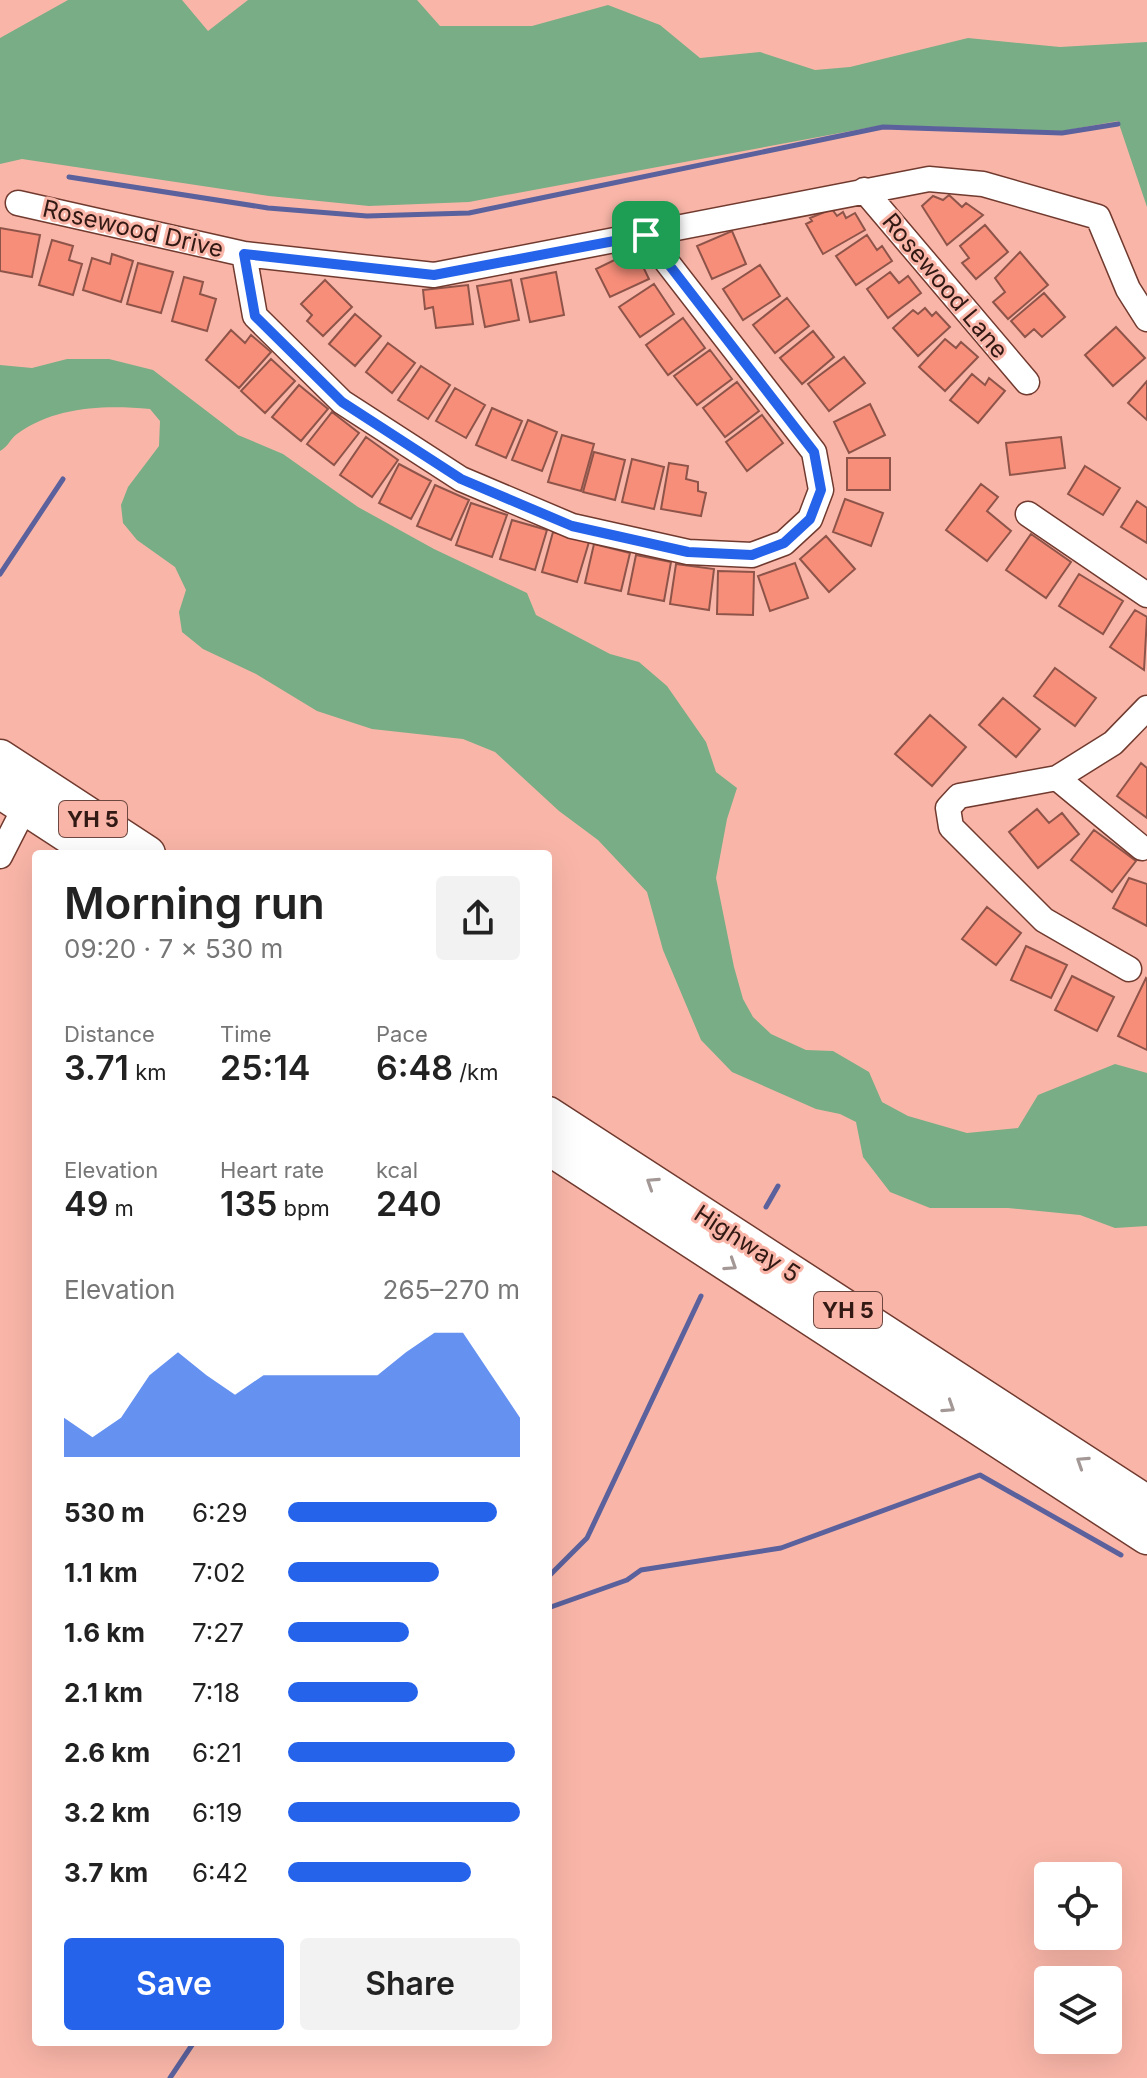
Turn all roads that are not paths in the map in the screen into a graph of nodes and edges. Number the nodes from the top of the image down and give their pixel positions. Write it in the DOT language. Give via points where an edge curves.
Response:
graph roads {
  1 [pos="864,190"];
  2 [pos="18,203"];
  3 [pos="646,235"];
  4 [pos="244,254"];
  5 [pos="1147,319"];
  6 [pos="1027,382"];
  7 [pos="1028,514"];
  8 [pos="1147,595"];
  9 [pos="1147,708"];
  10 [pos="0,758"];
  11 [pos="1057,778"];
  12 [pos="13,798"];
  13 [pos="1142,848"];
  14 [pos="92,850"];
  15 [pos="141,850"];
  16 [pos="0,856"];
  17 [pos="1129,969"];
  18 [pos="552,1118"];
  19 [pos="552,1149"];
  20 [pos="1147,1504"];
  21 [pos="1147,1536"];
  1 -- 3 [label="street, Rosewood Drive"];
  1 -- 5 [label="street, Rosewood Drive" via="929,179 983,184 1098,217 1128,289"];
  1 -- 6 [label="street, Rosewood Lane"];
  2 -- 4 [label="street, Rosewood Drive"];
  3 -- 4 [label="street, Rosewood Drive" via="434,275"];
  3 -- 4 [label="street" via="814,452 821,490 810,519 784,543 752,555 688,552 572,526 461,479 342,402 255,316"];
  7 -- 8 [label="street"];
  9 -- 11 [label="street" via="1113,743"];
  10 -- 15 [label="highway, YH 5"];
  11 -- 13 [label="street"];
  11 -- 17 [label="street" via="959,796 948,808 951,827 1044,920"];
  12 -- 14 [label="highway, YH 5"];
  12 -- 16 [label="street"];
  20 -- 18 [label="highway, Highway 5 / YH 5, one-way"];
  19 -- 21 [label="highway, Highway 5 / YH 5, one-way"];
}
